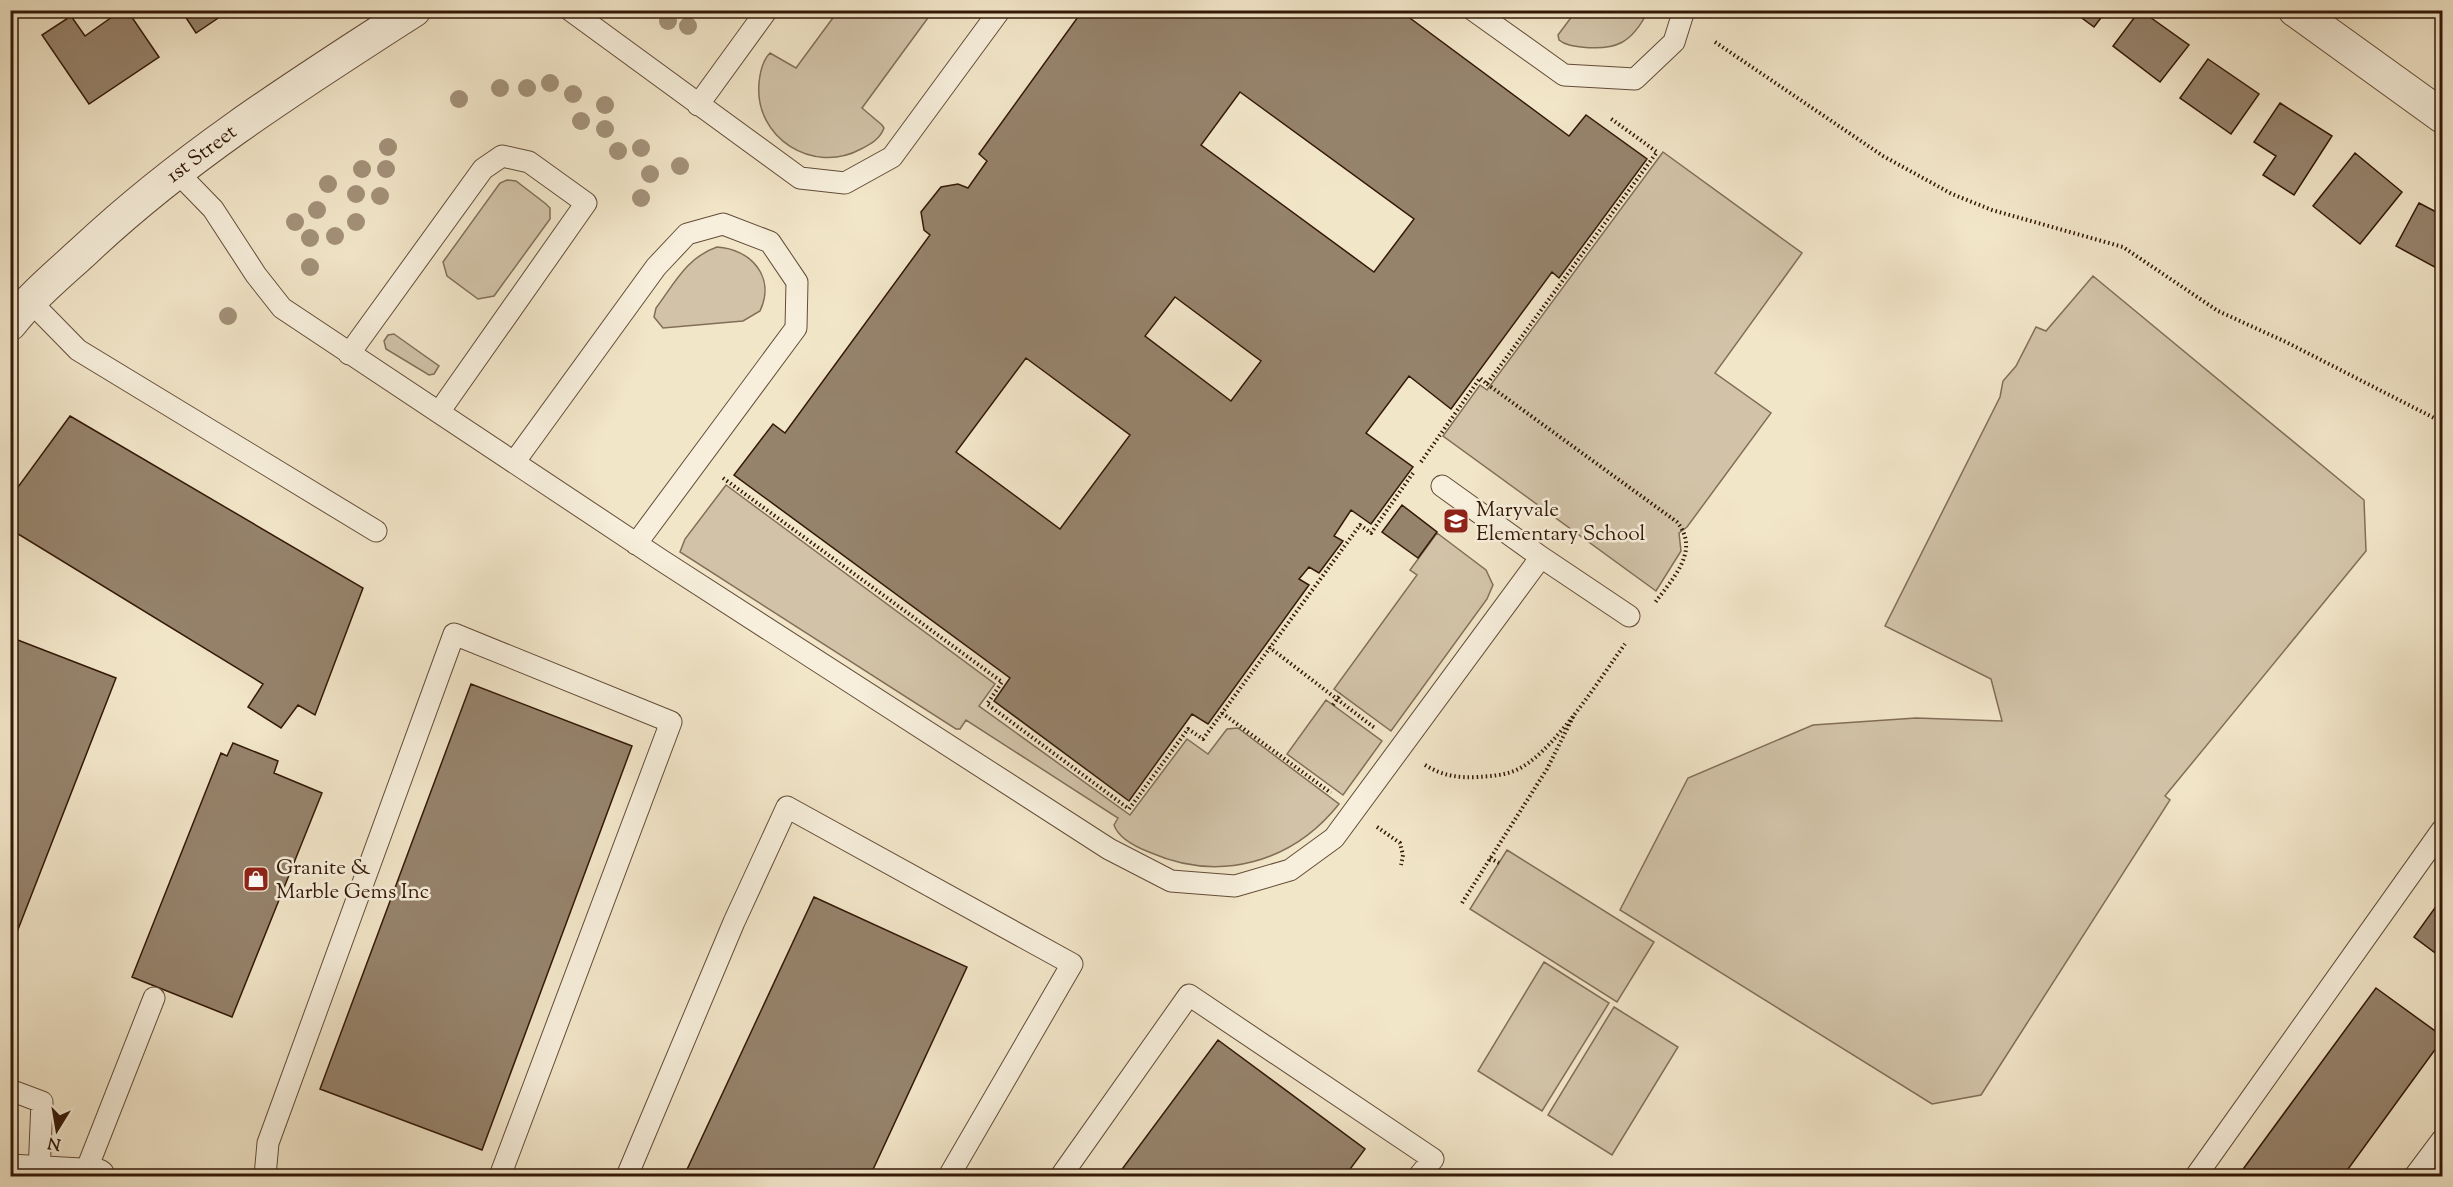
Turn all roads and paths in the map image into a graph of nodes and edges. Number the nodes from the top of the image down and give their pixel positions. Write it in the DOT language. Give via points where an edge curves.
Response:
graph roads {
  1 [pos="414,10"];
  2 [pos="570,10"];
  3 [pos="767,10"];
  4 [pos="1000,10"];
  5 [pos="1473,10"];
  6 [pos="1684,10"];
  7 [pos="2295,10"];
  8 [pos="1715,42"];
  9 [pos="698,105"];
  10 [pos="2442,116"];
  11 [pos="1610,118"];
  12 [pos="176,171"];
  13 [pos="20,312"];
  14 [pos="349,354"];
  15 [pos="439,412"];
  16 [pos="2442,422"];
  17 [pos="515,461"];
  18 [pos="723,478"];
  19 [pos="1442,486"];
  20 [pos="376,531"];
  21 [pos="636,544"];
  22 [pos="1541,557"];
  23 [pos="1629,616"];
  24 [pos="1269,648"];
  25 [pos="1284,659"];
  26 [pos="1279,666"];
  27 [pos="1341,694"];
  28 [pos="1337,700"];
  29 [pos="1333,705"];
  30 [pos="1577,710"];
  31 [pos="1222,712"];
  32 [pos="1380,732"];
  33 [pos="1332,793"];
  34 [pos="1370,822"];
  35 [pos="2442,830"];
  36 [pos="1490,858"];
  37 [pos="1499,863"];
  38 [pos="1401,865"];
  39 [pos="1462,903"];
  40 [pos="154,998"];
  41 [pos="10,1090"];
  42 [pos="2442,1140"];
  43 [pos="60,1175"];
  44 [pos="265,1176"];
  45 [pos="500,1176"];
  46 [pos="627,1176"];
  47 [pos="949,1176"];
  48 [pos="1061,1176"];
  49 [pos="1419,1176"];
  50 [pos="2196,1176"];
  51 [pos="2415,1176"];
  1 -- 12 [label="street, 1st Street" via="270,103"];
  2 -- 9 [label="lane"];
  3 -- 9 [label="lane"];
  4 -- 9 [label="lane" via="892,157 845,183 800,178"];
  5 -- 6 [label="lane" via="1564,75 1635,79 1674,42"];
  7 -- 10 [label="street"];
  8 -- 16 [label="path" via="1883,156 1952,194 1992,210 2123,247 2218,311"];
  11 -- 24 [label="path" via="1657,152 1488,384 1480,378 1371,533 1360,525"];
  12 -- 13 [label="street, 1st Street" via="116,220"];
  12 -- 14 [label="lane" via="213,209 282,308"];
  13 -- 20 [label="lane"];
  14 -- 15 [label="lane"];
  14 -- 15 [label="lane" via="483,169 502,156 529,162 586,203"];
  15 -- 17 [label="lane"];
  17 -- 21 [label="lane"];
  17 -- 21 [label="lane" via="656,267 687,234 723,224 770,242 797,282 796,328"];
  18 -- 31 [label="path" via="1002,682 987,704 1129,809 1188,729 1203,739"];
  19 -- 22 [label="lane"];
  21 -- 22 [label="lane" via="1108,849 1171,881 1235,886 1290,870 1334,838"];
  22 -- 23 [label="lane"];
  24 -- 25 [label="path"];
  24 -- 31 [label="path"];
  25 -- 26 [label="path"];
  25 -- 28 [label="path"];
  27 -- 28 [label="path"];
  28 -- 29 [label="path"];
  28 -- 32 [label="path"];
  30 -- 36 [label="path" via="1547,769"];
  31 -- 33 [label="path"];
  34 -- 38 [label="path" via="1400,843"];
  35 -- 50 [label="lane"];
  36 -- 37 [label="path"];
  36 -- 39 [label="path"];
  40 -- 43 [label="lane"];
  41 -- 43 [label="lane" via="42,1102"];
  42 -- 51 [label="lane"];
  44 -- 45 [label="lane" via="268,1143 454,634 670,722"];
  46 -- 47 [label="lane" via="787,807 1072,963"];
  48 -- 49 [label="lane" via="1189,995 1433,1159"];
}
